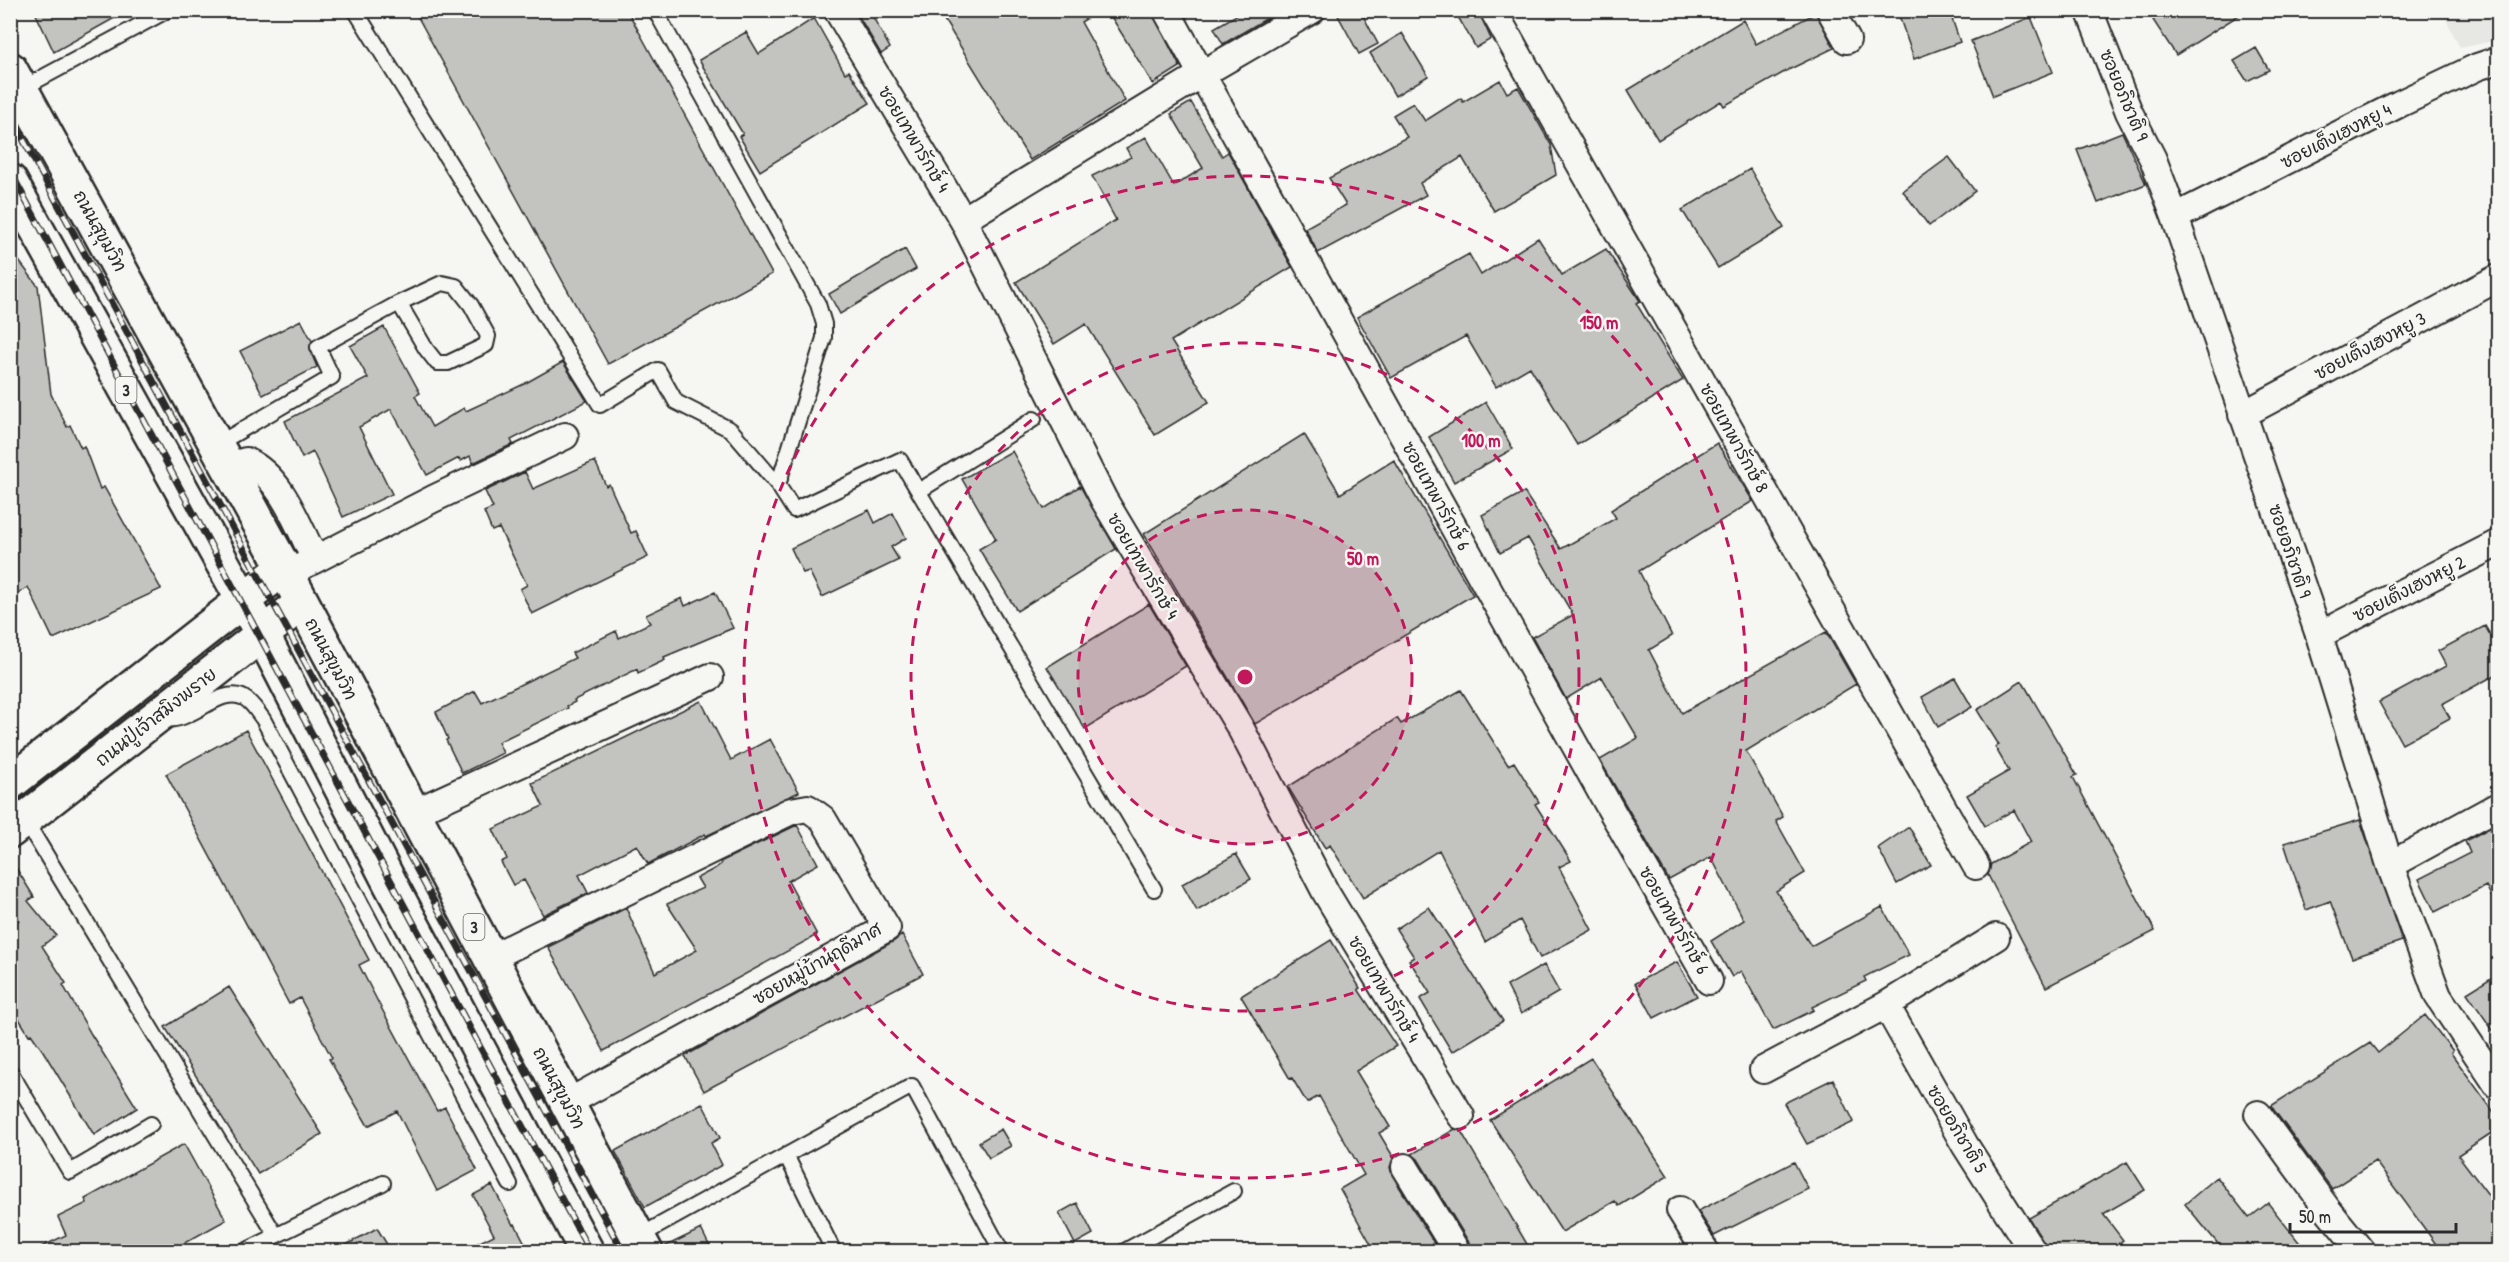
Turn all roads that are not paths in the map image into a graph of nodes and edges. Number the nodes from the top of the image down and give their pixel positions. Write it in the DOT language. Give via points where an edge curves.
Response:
graph roads {
  1 [pos="168,10"];
  2 [pos="355,10"];
  3 [pos="655,10"];
  4 [pos="837,10"];
  5 [pos="1166,10"];
  6 [pos="1312,10"];
  7 [pos="1492,10"];
  8 [pos="1830,10"];
  9 [pos="2089,10"];
  10 [pos="1847,40"];
  11 [pos="2499,60"];
  12 [pos="1202,74"];
  13 [pos="16,79"];
  14 [pos="10,181"];
  15 [pos="2175,217"];
  16 [pos="963,220"];
  17 [pos="2499,278"];
  18 [pos="399,303"];
  19 [pos="2242,415"];
  20 [pos="1034,419"];
  21 [pos="565,436"];
  22 [pos="222,455"];
  23 [pos="778,486"];
  24 [pos="919,491"];
  25 [pos="2499,543"];
  26 [pos="295,567"];
  27 [pos="242,599"];
  28 [pos="302,603"];
  29 [pos="262,634"];
  30 [pos="2319,635"];
  31 [pos="710,677"];
  32 [pos="157,717"];
  33 [pos="10,783"];
  34 [pos="2499,806"];
  35 [pos="413,813"];
  36 [pos="18,826"];
  37 [pos="2390,865"];
  38 [pos="1976,866"];
  39 [pos="1154,889"];
  40 [pos="1996,937"];
  41 [pos="490,958"];
  42 [pos="1709,981"];
  43 [pos="1886,1005"];
  44 [pos="1763,1070"];
  45 [pos="10,1071"];
  46 [pos="2499,1086"];
  47 [pos="567,1103"];
  48 [pos="2258,1114"];
  49 [pos="1461,1116"];
  50 [pos="151,1124"];
  51 [pos="786,1155"];
  52 [pos="1405,1167"];
  53 [pos="383,1183"];
  54 [pos="510,1184"];
  55 [pos="1234,1191"];
  56 [pos="1680,1210"];
  57 [pos="275,1234"];
  58 [pos="642,1244"];
  59 [pos="243,1251"];
  60 [pos="587,1251"];
  61 [pos="834,1251"];
  62 [pos="1002,1251"];
  63 [pos="1123,1251"];
  64 [pos="1457,1251"];
  65 [pos="1706,1251"];
  66 [pos="2033,1251"];
  67 [pos="2362,1251"];
  1 -- 13 [label="lane"];
  2 -- 23 [label="lane" via="600,405 657,370 676,402 731,430"];
  3 -- 23 [label="lane" via="818,304 824,324 824,338"];
  4 -- 16 [label="street, ซอยเทพารักษ์ 4"];
  5 -- 12 [label="street, ซอยเทพารักษ์ 6"];
  6 -- 12 [label="street"];
  7 -- 38 [label="street, ซอยเทพารักษ์ 8"];
  8 -- 10 [label="street"];
  9 -- 15 [label="street, ซอยอภิชาติ 9"];
  11 -- 15 [label="street, ซอยเต็งเฮงหยู 4" via="2399,104"];
  12 -- 16 [label="street"];
  12 -- 42 [label="street, ซอยเทพารักษ์ 6"];
  13 -- 22 [label="main road, ถนนสุขุมวิท / 3"];
  14 -- 27 [label="main road, 3"];
  15 -- 19 [label="street, ซอยอภิชาติ 9"];
  16 -- 49 [label="street, ซอยเทพารักษ์ 4" via="1104,500 1241,729 1326,893"];
  17 -- 19 [label="street, ซอยเต็งเฮงหยู 3"];
  18 -- 18 [label="lane" via="442,283 456,286 488,336 486,345 448,363 438,363"];
  18 -- 22 [label="lane" via="318,347 332,377"];
  19 -- 30 [label="street, ซอยอภิชาติ 9"];
  20 -- 24 [label="lane"];
  21 -- 26 [label="street"];
  22 -- 26 [label="main road, ถนนสุขุมวิท / 3"];
  23 -- 24 [label="lane" via="794,510 900,460"];
  24 -- 39 [label="lane"];
  25 -- 30 [label="street, ซอยเต็งเฮงหยู 2"];
  26 -- 27 [label="main road"];
  26 -- 28 [label="main road, ถนนสุขุมวิท / 3"];
  27 -- 29 [label="main road, 3"];
  27 -- 33 [label="main road"];
  28 -- 29 [label="main road, ถนนปู่เจ้าสมิงพราย"];
  28 -- 35 [label="main road, ถนนสุขุมวิท / 3"];
  29 -- 32 [label="main road, ถนนปู่เจ้าสมิงพราย"];
  29 -- 60 [label="main road, 3"];
  30 -- 37 [label="street, ซอยอภิชาติ 9"];
  31 -- 35 [label="street"];
  32 -- 36 [label="main road, ถนนปู่เจ้าสมิงพราย"];
  32 -- 54 [label="lane" via="182,718 233,695 245,698 263,719"];
  34 -- 37 [label="street"];
  35 -- 41 [label="main road, ถนนสุขุมวิท / 3"];
  36 -- 57 [label="lane"];
  37 -- 46 [label="street, ซอยอภิชาติ 9" via="2438,996"];
  40 -- 43 [label="street"];
  41 -- 47 [label="main road, ถนนสุขุมวิท / 3"];
  41 -- 47 [label="street, ซอยหมู่บ้านฤดีมาศ" via="791,811 808,808 823,819 887,928"];
  43 -- 44 [label="street"];
  43 -- 66 [label="street, ซอยอภิชาติ 5" via="1965,1145"];
  45 -- 50 [label="lane" via="70,1172"];
  47 -- 58 [label="main road, ถนนสุขุมวิท / 3"];
  48 -- 67 [label="street"];
  51 -- 58 [label="lane"];
  51 -- 61 [label="lane"];
  51 -- 62 [label="lane" via="912,1086"];
  52 -- 64 [label="street"];
  53 -- 57 [label="lane"];
  55 -- 63 [label="lane"];
  56 -- 65 [label="street"];
  57 -- 59 [label="lane"];
}
